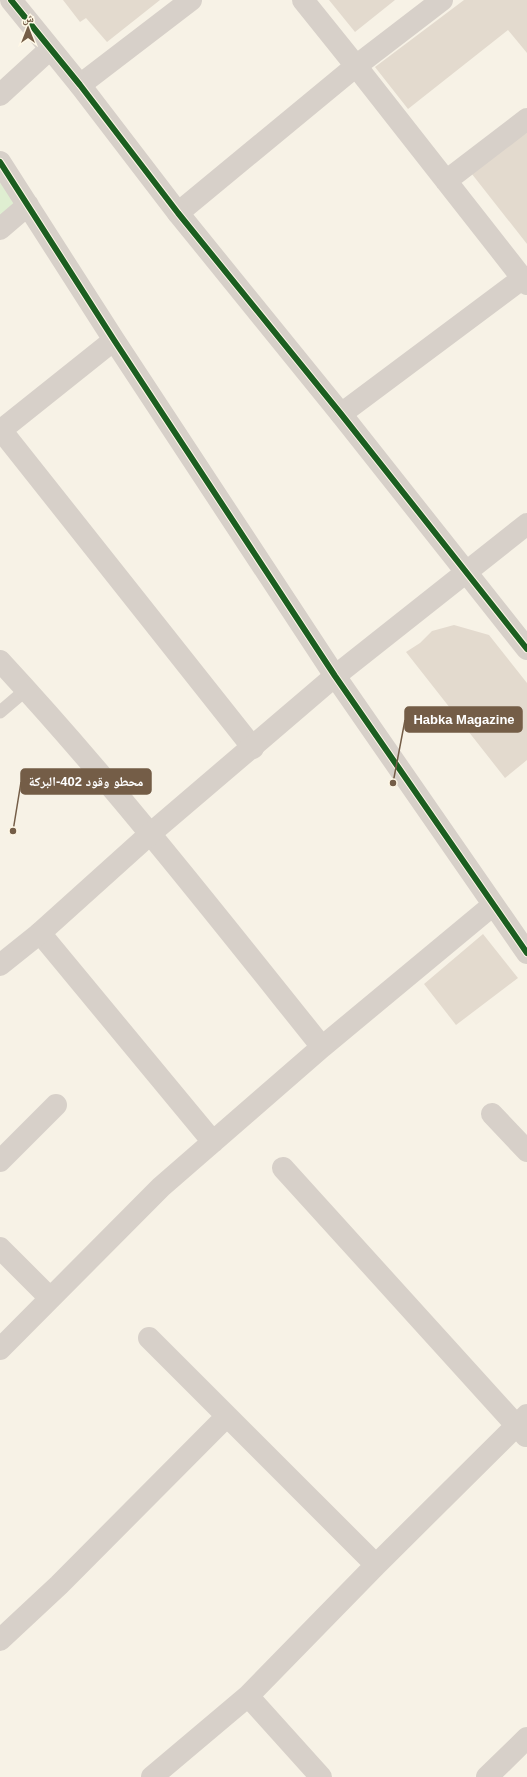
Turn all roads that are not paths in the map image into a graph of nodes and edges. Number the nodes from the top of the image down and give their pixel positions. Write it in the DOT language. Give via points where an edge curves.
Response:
graph roads {
  1 [pos="11,0"];
  2 [pos="191,0"];
  3 [pos="302,0"];
  4 [pos="442,0"];
  5 [pos="50,49"];
  6 [pos="356,66"];
  7 [pos="80,86"];
  8 [pos="0,95"];
  9 [pos="527,119"];
  10 [pos="0,162"];
  11 [pos="446,181"];
  12 [pos="28,205"];
  13 [pos="178,213"];
  14 [pos="0,229"];
  15 [pos="525,281"];
  16 [pos="114,340"];
  17 [pos="341,414"];
  18 [pos="1,431"];
  19 [pos="527,524"];
  20 [pos="466,573"];
  21 [pos="527,650"];
  22 [pos="0,660"];
  23 [pos="334,676"];
  24 [pos="27,690"];
  25 [pos="0,712"];
  26 [pos="253,748"];
  27 [pos="150,834"];
  28 [pos="493,905"];
  29 [pos="40,933"];
  30 [pos="527,953"];
  31 [pos="0,965"];
  32 [pos="322,1047"];
  33 [pos="56,1105"];
  34 [pos="492,1114"];
  35 [pos="213,1142"];
  36 [pos="527,1150"];
  37 [pos="0,1161"];
  38 [pos="283,1168"];
  39 [pos="0,1248"];
  40 [pos="50,1298"];
  41 [pos="148,1338"];
  42 [pos="0,1349"];
  43 [pos="227,1416"];
  44 [pos="524,1426"];
  45 [pos="376,1565"];
  46 [pos="0,1640"];
  47 [pos="248,1696"];
  48 [pos="527,1738"];
  49 [pos="152,1777"];
  50 [pos="321,1777"];
  51 [pos="488,1777"];
  1 -- 5 [label="street"];
  2 -- 7 [label="street"];
  3 -- 6 [label="street"];
  4 -- 6 [label="street"];
  5 -- 7 [label="street"];
  5 -- 8 [label="street"];
  6 -- 11 [label="street"];
  6 -- 13 [label="street"];
  7 -- 13 [label="street"];
  9 -- 11 [label="street"];
  10 -- 12 [label="street"];
  11 -- 15 [label="street"];
  12 -- 14 [label="street"];
  12 -- 16 [label="street"];
  13 -- 17 [label="street"];
  15 -- 17 [label="street"];
  16 -- 18 [label="street"];
  16 -- 23 [label="street"];
  17 -- 20 [label="street"];
  18 -- 26 [label="street"];
  19 -- 20 [label="street"];
  20 -- 21 [label="street"];
  20 -- 23 [label="street"];
  22 -- 24 [label="street"];
  23 -- 26 [label="street"];
  23 -- 28 [label="street"];
  24 -- 25 [label="lane"];
  24 -- 27 [label="street"];
  26 -- 27 [label="street"];
  27 -- 29 [label="street"];
  27 -- 32 [label="street"];
  28 -- 30 [label="street"];
  28 -- 32 [label="street"];
  29 -- 31 [label="street"];
  29 -- 35 [label="street"];
  32 -- 35 [label="street"];
  33 -- 37 [label="street"];
  34 -- 36 [label="street"];
  35 -- 40 [label="street" via="161,1187"];
  38 -- 44 [label="street"];
  39 -- 40 [label="street"];
  40 -- 42 [label="street"];
  41 -- 43 [label="street"];
  43 -- 45 [label="street"];
  43 -- 46 [label="street"];
  44 -- 45 [label="street"];
  45 -- 47 [label="street"];
  47 -- 49 [label="street"];
  47 -- 50 [label="street"];
  48 -- 51 [label="street"];
}
